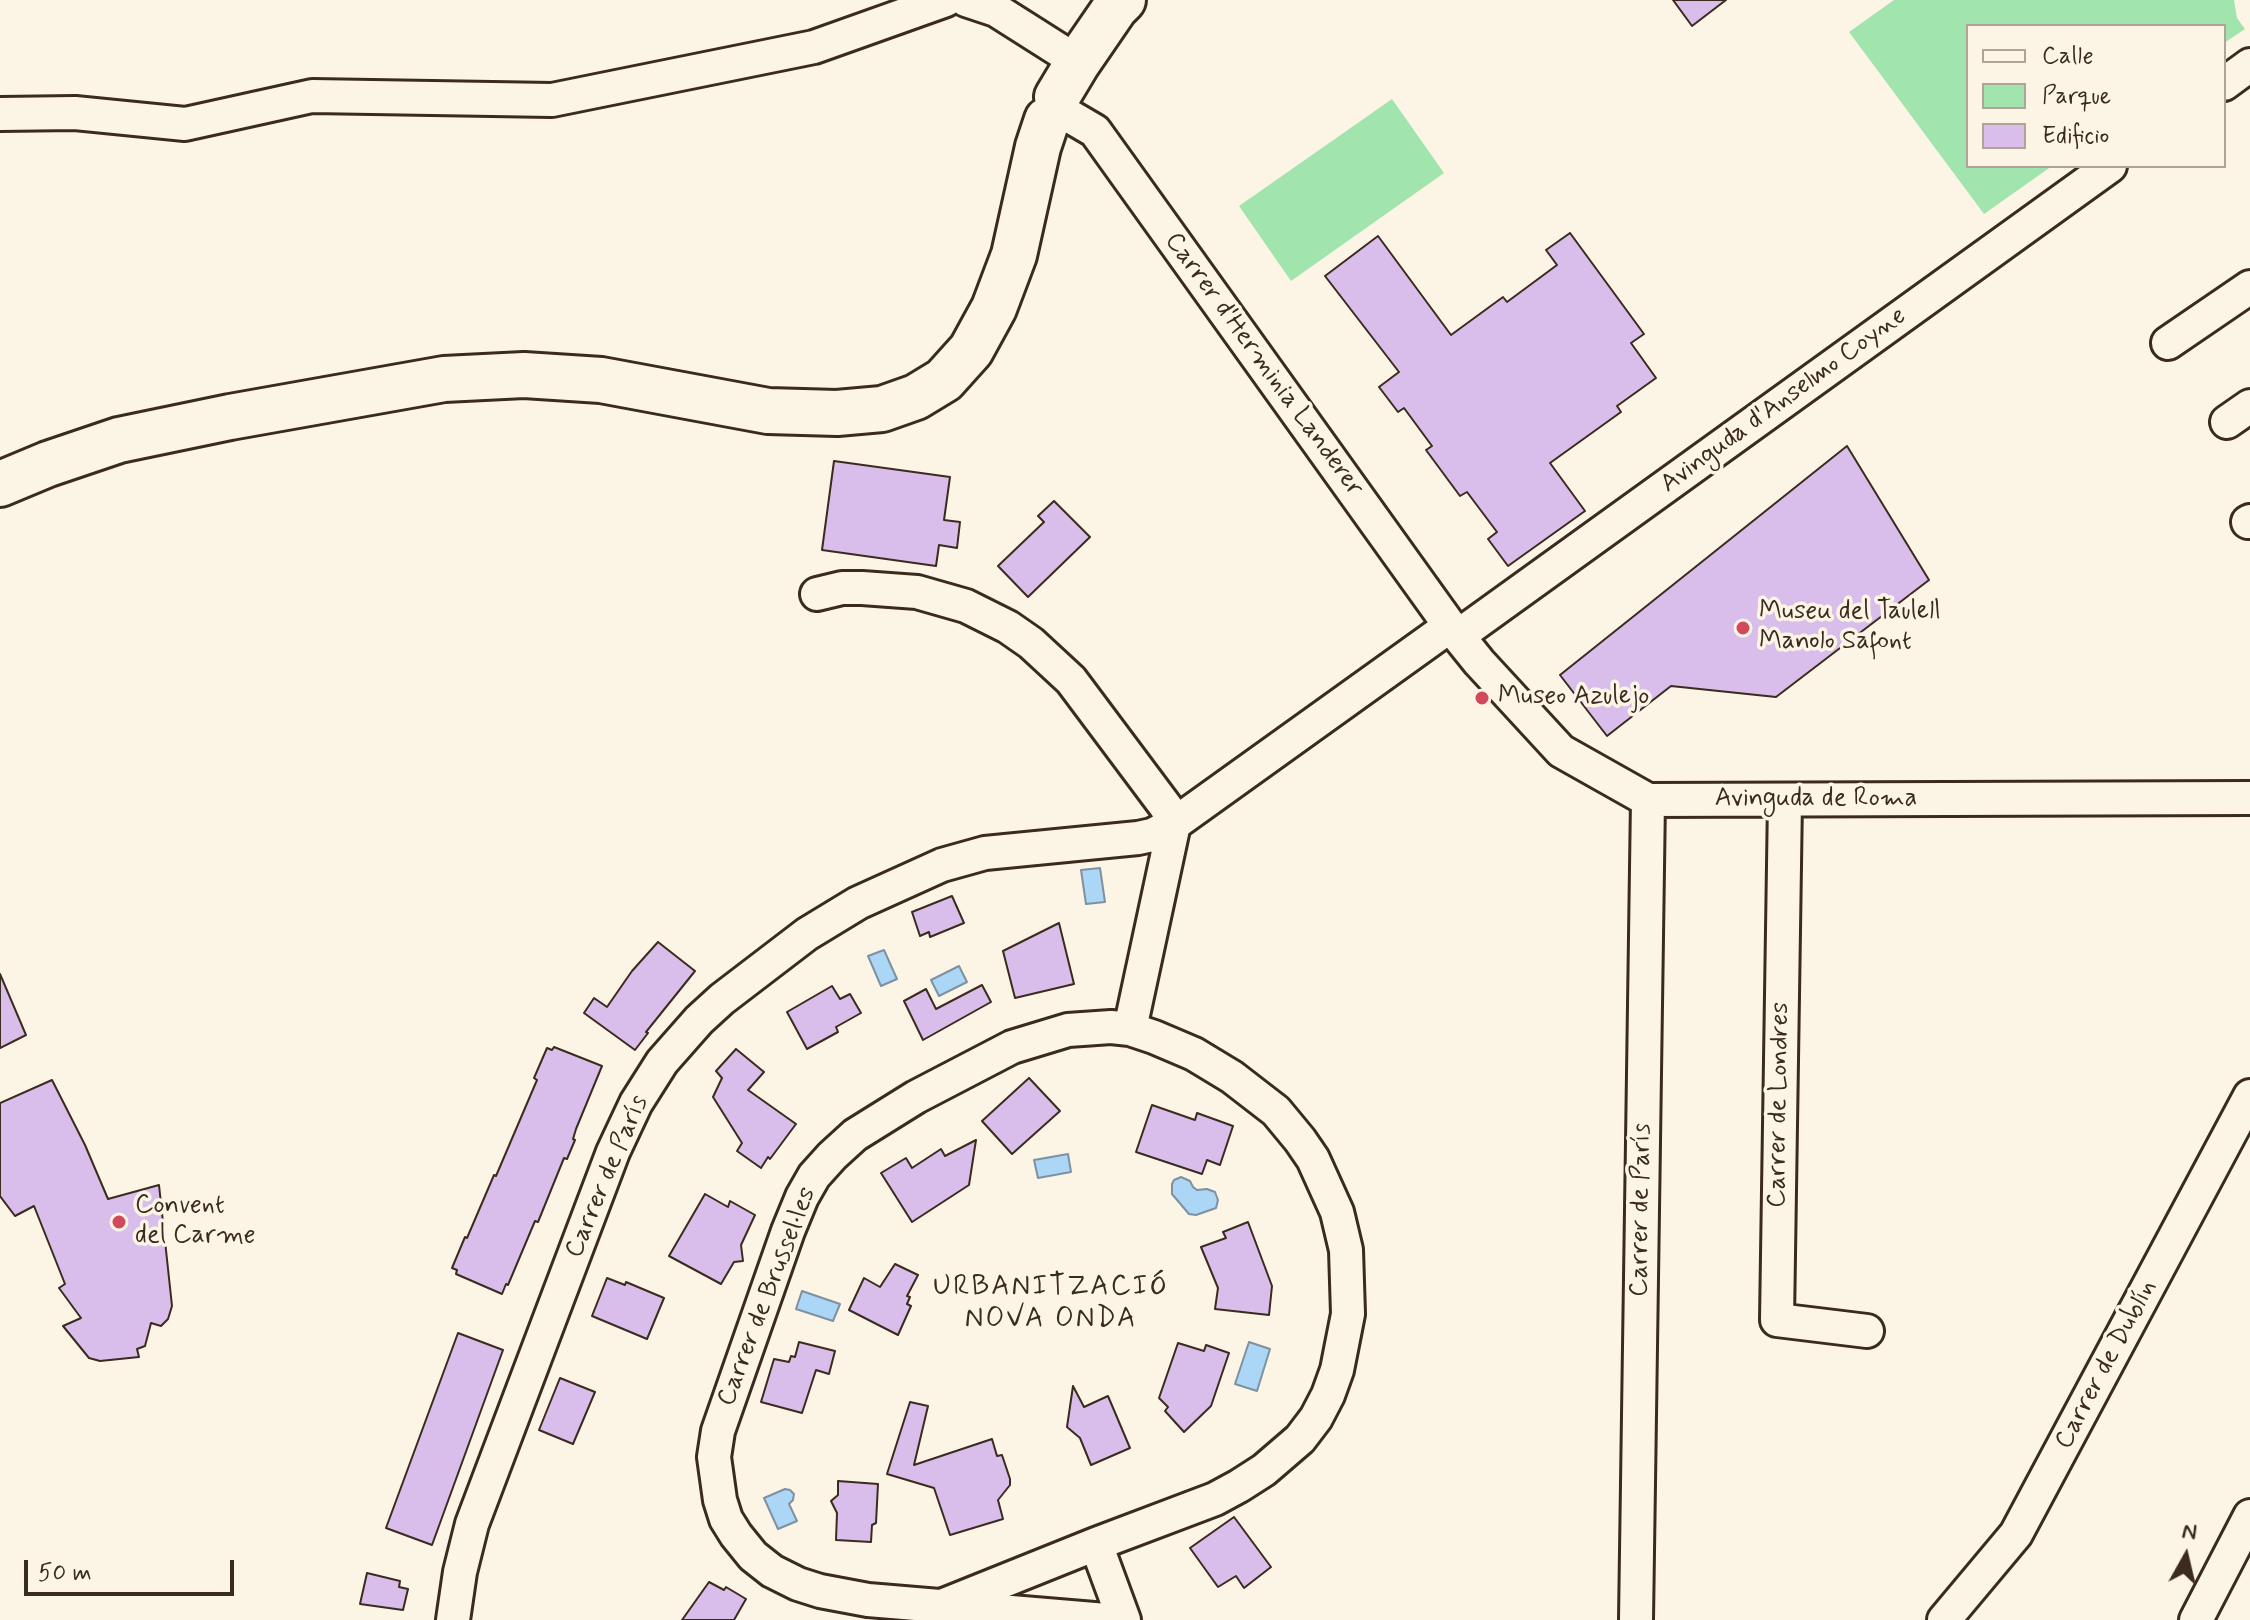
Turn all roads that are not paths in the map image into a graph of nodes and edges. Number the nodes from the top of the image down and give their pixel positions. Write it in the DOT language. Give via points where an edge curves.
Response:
graph roads {
  1 [pos="946,0"];
  2 [pos="966,0"];
  3 [pos="1123,0"];
  4 [pos="2250,65"];
  5 [pos="2226,83"];
  6 [pos="1062,98"];
  7 [pos="0,114"];
  8 [pos="2107,168"];
  9 [pos="2250,287"];
  10 [pos="2168,343"];
  11 [pos="0,484"];
  12 [pos="817,594"];
  13 [pos="1454,631"];
  14 [pos="2250,798"];
  15 [pos="1648,800"];
  16 [pos="1785,800"];
  17 [pos="1174,824"];
  18 [pos="1130,1029"];
  19 [pos="2250,1096"];
  20 [pos="1867,1331"];
  21 [pos="2250,1516"];
  22 [pos="1096,1544"];
  23 [pos="944,1605"];
  24 [pos="453,1620"];
  25 [pos="1106,1620"];
  26 [pos="1124,1620"];
  27 [pos="1636,1620"];
  28 [pos="1944,1620"];
  29 [pos="2196,1620"];
  1 -- 7 [label="street" via="814,47 552,100 312,96 185,124 75,113"];
  2 -- 6 [label="street, Carrer d'Herminia Landerer" via="996,10"];
  3 -- 6 [label="main road"];
  4 -- 5 [label="street"];
  6 -- 11 [label="main road" via="1038,147 1014,255 994,308 971,350 944,380 916,397 882,409 768,411 601,380 524,375 444,379 119,440"];
  6 -- 13 [label="street, Carrer d'Herminia Landerer" via="1095,131"];
  8 -- 13 [label="street, Avinguda d'Anselmo Coyne"];
  9 -- 10 [label="street"];
  12 -- 17 [label="street" via="842,588 917,592 966,606 1008,627 1071,680"];
  13 -- 15 [label="street, Avinguda de Roma" via="1561,751"];
  13 -- 17 [label="street, Avinguda d'Anselmo Coyne"];
  14 -- 16 [label="street, Avinguda de Roma"];
  15 -- 16 [label="street, Avinguda de Roma"];
  15 -- 27 [label="street, Carrer de París"];
  16 -- 20 [label="street, Carrer de Londres" via="1777,1320"];
  17 -- 18 [label="street"];
  17 -- 24 [label="street, Carrer de París" via="1138,838 985,853 942,865 858,903 807,934 722,999 682,1038 636,1103 613,1152 472,1524"];
  18 -- 22 [label="street, Carrer de Brussel·les" via="1178,1046 1232,1077 1276,1111 1300,1140 1331,1195 1343,1231 1348,1314 1328,1395 1300,1439 1264,1470 1215,1499"];
  18 -- 23 [label="street, Carrer de Brussel·les" via="1068,1030 1012,1047 916,1097 832,1156 814,1176 793,1220 718,1431 716,1481 726,1519 753,1556 772,1571 843,1596"];
  19 -- 28 [label="street, Carrer de Dublín" via="2016,1534"];
  21 -- 29 [label="street"];
  22 -- 23 [label="street, Carrer de Brussel·les"];
  22 -- 26 [label="street"];
  23 -- 25 [label="street, Carrer de Brussel·les"];
}
